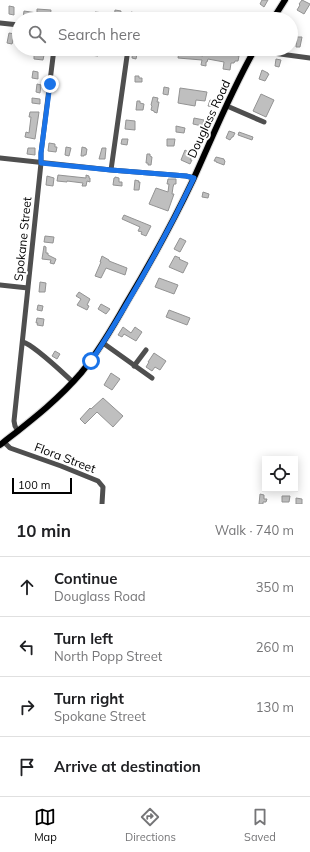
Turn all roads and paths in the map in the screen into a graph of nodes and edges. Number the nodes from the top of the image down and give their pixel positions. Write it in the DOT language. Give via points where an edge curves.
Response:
graph roads {
  1 [pos="285,0"];
  2 [pos="278,12"];
  3 [pos="0,24"];
  4 [pos="12,25"];
  5 [pos="53,56"];
  6 [pos="127,56"];
  7 [pos="251,56"];
  8 [pos="296,56"];
  9 [pos="310,58"];
  10 [pos="227,106"];
  11 [pos="264,122"];
  12 [pos="0,158"];
  13 [pos="41,163"];
  14 [pos="111,170"];
  15 [pos="194,178"];
  16 [pos="0,285"];
  17 [pos="28,288"];
  18 [pos="23,342"];
  19 [pos="103,343"];
  20 [pos="146,350"];
  21 [pos="134,366"];
  22 [pos="152,378"];
  23 [pos="73,382"];
  24 [pos="18,431"];
  25 [pos="2,444"];
  26 [pos="102,504"];
  1 -- 2 [label="main road"];
  3 -- 4 [label="street"];
  5 -- 13 [label="street, Spokane Street"];
  6 -- 14 [label="street"];
  7 -- 10 [label="main road, Douglass Road"];
  8 -- 9 [label="street"];
  10 -- 11 [label="street"];
  10 -- 15 [label="main road, Douglass Road"];
  12 -- 13 [label="street"];
  13 -- 14 [label="street"];
  13 -- 17 [label="street, Spokane Street"];
  14 -- 15 [label="street"];
  15 -- 19 [label="main road, Douglass Road" via="165,237"];
  16 -- 17 [label="street"];
  17 -- 18 [label="street, Spokane Street"];
  18 -- 23 [label="street"];
  18 -- 24 [label="street, Spokane Street" via="14,421"];
  19 -- 21 [label="street"];
  19 -- 23 [label="main road, Douglass Road"];
  20 -- 21 [label="street"];
  21 -- 22 [label="street"];
  23 -- 24 [label="main road, Douglass Road"];
  24 -- 25 [label="main road, Douglass Road"];
  25 -- 26 [label="street, Flora Street" via="98,481 104,490"];
}
